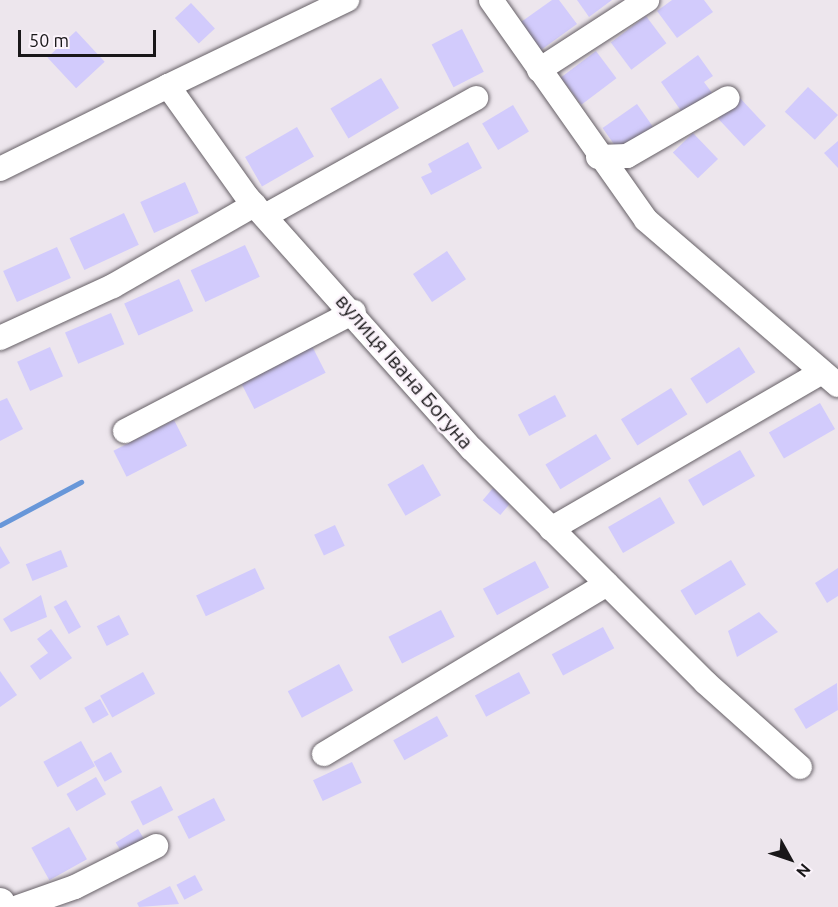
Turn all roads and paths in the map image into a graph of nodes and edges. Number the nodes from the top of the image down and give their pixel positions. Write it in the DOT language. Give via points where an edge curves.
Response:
graph roads {
  1 [pos="347,0"];
  2 [pos="491,0"];
  3 [pos="647,0"];
  4 [pos="539,70"];
  5 [pos="168,86"];
  6 [pos="476,98"];
  7 [pos="728,98"];
  8 [pos="598,157"];
  9 [pos="0,169"];
  10 [pos="260,211"];
  11 [pos="354,312"];
  12 [pos="0,338"];
  13 [pos="830,379"];
  14 [pos="125,431"];
  15 [pos="551,529"];
  16 [pos="606,584"];
  17 [pos="324,754"];
  18 [pos="800,767"];
  19 [pos="156,846"];
  20 [pos="18,907"];
  1 -- 5 [label="street"];
  2 -- 4 [label="street"];
  3 -- 4 [label="street"];
  4 -- 8 [label="street"];
  5 -- 9 [label="street"];
  5 -- 10 [label="street, вулиця Івана Богуна"];
  6 -- 10 [label="street"];
  7 -- 8 [label="street" via="636,152"];
  8 -- 13 [label="street" via="646,220"];
  10 -- 11 [label="street, вулиця Івана Богуна"];
  10 -- 12 [label="street"];
  11 -- 14 [label="street"];
  11 -- 15 [label="street, вулиця Івана Богуна" via="472,449"];
  13 -- 15 [label="street"];
  15 -- 16 [label="street, вулиця Івана Богуна"];
  16 -- 17 [label="street"];
  16 -- 18 [label="street, вулиця Івана Богуна"];
  19 -- 20 [label="street" via="75,887"];
}
